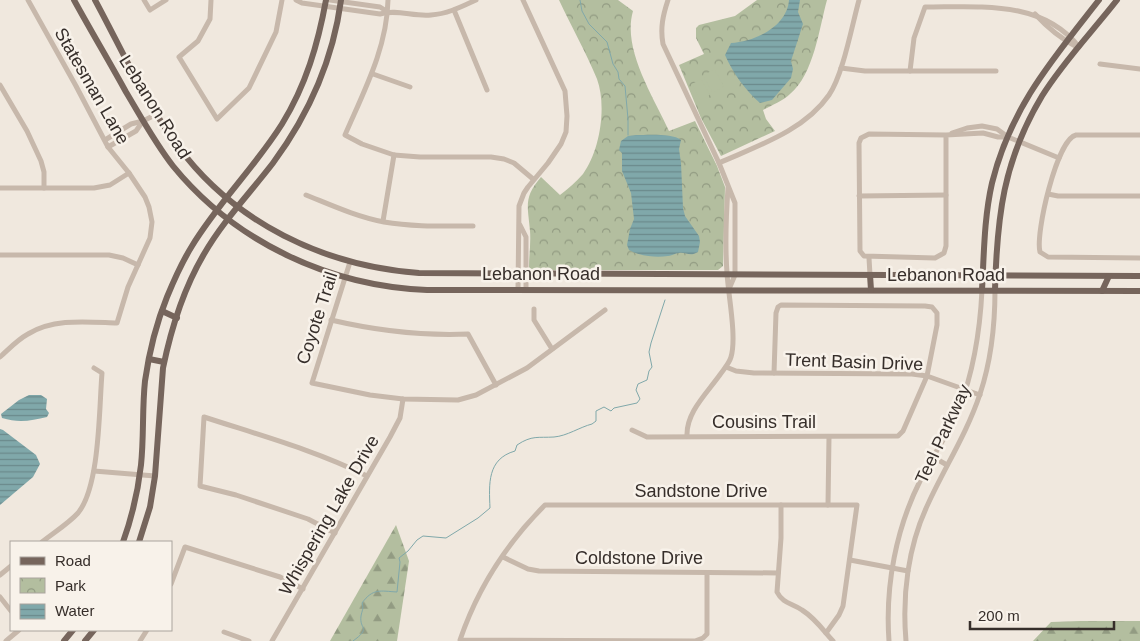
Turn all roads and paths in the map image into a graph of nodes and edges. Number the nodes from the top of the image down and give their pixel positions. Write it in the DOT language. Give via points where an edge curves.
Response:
graph roads {
  1 [pos="28,0"];
  2 [pos="74,0"];
  3 [pos="95,0"];
  4 [pos="144,0"];
  5 [pos="166,0"];
  6 [pos="211,0"];
  7 [pos="282,0"];
  8 [pos="296,0"];
  9 [pos="330,0"];
  10 [pos="388,0"];
  11 [pos="476,0"];
  12 [pos="523,0"];
  13 [pos="668,0"];
  14 [pos="859,0"];
  15 [pos="998,0"];
  16 [pos="1099,0"];
  17 [pos="1117,0"];
  18 [pos="326,3"];
  19 [pos="341,4"];
  20 [pos="998,7"];
  21 [pos="454,10"];
  22 [pos="388,12"];
  23 [pos="1069,39"];
  24 [pos="1079,48"];
  25 [pos="1100,64"];
  26 [pos="841,68"];
  27 [pos="1140,69"];
  28 [pos="910,71"];
  29 [pos="996,71"];
  30 [pos="372,74"];
  31 [pos="0,85"];
  32 [pos="410,87"];
  33 [pos="487,90"];
  34 [pos="157,114"];
  35 [pos="143,121"];
  36 [pos="946,135"];
  37 [pos="1140,135"];
  38 [pos="1008,137"];
  39 [pos="104,140"];
  40 [pos="1019,142"];
  41 [pos="108,147"];
  42 [pos="394,154"];
  43 [pos="1059,158"];
  44 [pos="719,163"];
  45 [pos="129,173"];
  46 [pos="533,179"];
  47 [pos="728,185"];
  48 [pos="0,188"];
  49 [pos="44,188"];
  50 [pos="1048,194"];
  51 [pos="306,195"];
  52 [pos="946,195"];
  53 [pos="859,196"];
  54 [pos="1140,196"];
  55 [pos="227,199"];
  56 [pos="238,208"];
  57 [pos="218,210"];
  58 [pos="229,219"];
  59 [pos="383,222"];
  60 [pos="520,224"];
  61 [pos="473,226"];
  62 [pos="0,255"];
  63 [pos="869,258"];
  64 [pos="1140,258"];
  65 [pos="350,262"];
  66 [pos="138,265"];
  67 [pos="518,273"];
  68 [pos="526,273"];
  69 [pos="727,274"];
  70 [pos="735,274"];
  71 [pos="983,274"];
  72 [pos="995,274"];
  73 [pos="870,275"];
  74 [pos="1109,276"];
  75 [pos="1140,276"];
  76 [pos="345,278"];
  77 [pos="518,289"];
  78 [pos="526,289"];
  79 [pos="729,289"];
  80 [pos="871,290"];
  81 [pos="982,290"];
  82 [pos="995,290"];
  83 [pos="1140,290"];
  84 [pos="1102,291"];
  85 [pos="1112,291"];
  86 [pos="534,309"];
  87 [pos="605,310"];
  88 [pos="162,312"];
  89 [pos="177,318"];
  90 [pos="331,320"];
  91 [pos="552,349"];
  92 [pos="0,357"];
  93 [pos="149,360"];
  94 [pos="164,362"];
  95 [pos="726,367"];
  96 [pos="94,368"];
  97 [pos="774,373"];
  98 [pos="927,376"];
  99 [pos="496,385"];
  100 [pos="966,389"];
  101 [pos="980,395"];
  102 [pos="403,399"];
  103 [pos="632,430"];
  104 [pos="687,436"];
  105 [pos="829,437"];
  106 [pos="933,457"];
  107 [pos="947,465"];
  108 [pos="94,471"];
  109 [pos="140,474"];
  110 [pos="156,476"];
  111 [pos="367,476"];
  112 [pos="780,505"];
  113 [pos="828,505"];
  114 [pos="335,533"];
  115 [pos="45,541"];
  116 [pos="123,541"];
  117 [pos="139,541"];
  118 [pos="503,556"];
  119 [pos="850,560"];
  120 [pos="10,567"];
  121 [pos="893,568"];
  122 [pos="908,571"];
  123 [pos="707,573"];
  124 [pos="778,573"];
  125 [pos="0,575"];
  126 [pos="172,581"];
  127 [pos="302,589"];
  128 [pos="0,597"];
  129 [pos="10,611"];
  130 [pos="18,631"];
  131 [pos="73,631"];
  132 [pos="93,631"];
  133 [pos="224,632"];
  134 [pos="826,633"];
  135 [pos="460,640"];
  136 [pos="6,641"];
  137 [pos="64,641"];
  138 [pos="85,641"];
  139 [pos="249,641"];
  140 [pos="272,641"];
  141 [pos="833,641"];
  142 [pos="889,641"];
  143 [pos="906,641"];
  1 -- 39 [label="street, Statesman Lane"];
  2 -- 35 [label="main road, Lebanon Road"];
  3 -- 34 [label="main road, Lebanon Road"];
  4 -- 5 [label="street" via="150,10"];
  6 -- 7 [label="street" via="210,19 198,41 179,57 217,119 249,88 276,32"];
  8 -- 18 [label="street"];
  9 -- 19 [label="street"];
  10 -- 22 [label="street"];
  11 -- 21 [label="street"];
  12 -- 46 [label="street" via="565,90 566,101 566,132 561,144"];
  13 -- 44 [label="street" via="662,18 663,44"];
  14 -- 26 [label="street"];
  15 -- 20 [label="street"];
  16 -- 23 [label="main road, Teel Parkway"];
  17 -- 24 [label="main road, Teel Parkway"];
  18 -- 19 [label="street"];
  18 -- 55 [label="main road" via="315,52 294,103"];
  19 -- 22 [label="street" via="380,14"];
  19 -- 56 [label="main road" via="328,59 309,107"];
  20 -- 23 [label="street" via="1033,12 1050,20"];
  20 -- 28 [label="street" via="924,7 914,38"];
  21 -- 22 [label="street" via="430,15"];
  21 -- 33 [label="street"];
  22 -- 30 [label="street"];
  23 -- 24 [label="street"];
  23 -- 38 [label="main road, Teel Parkway" via="1032,87"];
  24 -- 40 [label="main road, Teel Parkway" via="1042,96"];
  25 -- 27 [label="street"];
  26 -- 28 [label="street"];
  26 -- 44 [label="street" via="830,95 812,115 791,129"];
  28 -- 29 [label="street"];
  30 -- 32 [label="street"];
  30 -- 42 [label="street" via="345,135"];
  31 -- 49 [label="street" via="41,161"];
  34 -- 35 [label="street"];
  34 -- 55 [label="main road, Lebanon Road" via="185,156"];
  35 -- 39 [label="street" via="131,124"];
  35 -- 41 [label="street" via="136,131"];
  35 -- 57 [label="main road, Lebanon Road" via="173,165"];
  36 -- 38 [label="street" via="982,126 997,129"];
  36 -- 52 [label="street"];
  36 -- 53 [label="street" via="869,134 861,138"];
  37 -- 43 [label="street" via="1073,135"];
  38 -- 40 [label="street"];
  38 -- 71 [label="main road, Teel Parkway" via="992,185"];
  39 -- 41 [label="street, Statesman Lane"];
  40 -- 43 [label="street"];
  40 -- 72 [label="main road, Teel Parkway" via="1001,205"];
  41 -- 45 [label="street, Statesman Lane"];
  42 -- 46 [label="street" via="491,157 514,163"];
  42 -- 59 [label="street"];
  43 -- 50 [label="street"];
  44 -- 47 [label="street"];
  45 -- 49 [label="street" via="104,187"];
  45 -- 66 [label="street, Statesman Lane" via="147,202 152,217 150,238"];
  46 -- 60 [label="street" via="519,206"];
  47 -- 69 [label="street"];
  47 -- 70 [label="street" via="735,203"];
  48 -- 49 [label="street"];
  50 -- 54 [label="street"];
  50 -- 64 [label="street" via="1039,239 1041,253 1052,258"];
  51 -- 59 [label="street"];
  52 -- 53 [label="street"];
  52 -- 63 [label="street" via="944,253 935,258"];
  53 -- 63 [label="street" via="860,251"];
  55 -- 56 [label="main road, Lebanon Road"];
  55 -- 57 [label="main road"];
  56 -- 58 [label="main road"];
  56 -- 65 [label="main road, Lebanon Road" via="292,240"];
  57 -- 58 [label="main road, Lebanon Road"];
  57 -- 88 [label="main road" via="192,247"];
  58 -- 76 [label="main road, Lebanon Road" via="289,256"];
  58 -- 89 [label="main road" via="200,261"];
  59 -- 61 [label="street"];
  60 -- 67 [label="street"];
  60 -- 68 [label="street" via="526,237"];
  62 -- 66 [label="street" via="109,255"];
  63 -- 73 [label="street"];
  65 -- 67 [label="main road, Lebanon Road" via="420,273"];
  65 -- 76 [label="street, Coyote Trail"];
  66 -- 92 [label="street, Statesman Lane" via="117,322 50,324 28,334"];
  67 -- 68 [label="main road, Lebanon Road"];
  67 -- 77 [label="street"];
  68 -- 69 [label="main road, Lebanon Road"];
  68 -- 78 [label="street"];
  69 -- 70 [label="main road, Lebanon Road"];
  69 -- 79 [label="street"];
  70 -- 73 [label="main road, Lebanon Road"];
  70 -- 79 [label="street"];
  71 -- 72 [label="main road, Lebanon Road"];
  71 -- 73 [label="main road, Lebanon Road"];
  71 -- 81 [label="main road, Teel Parkway"];
  72 -- 74 [label="main road, Lebanon Road"];
  72 -- 82 [label="main road, Teel Parkway"];
  73 -- 80 [label="main road"];
  74 -- 75 [label="main road, Lebanon Road"];
  74 -- 84 [label="main road"];
  74 -- 85 [label="main road"];
  76 -- 77 [label="main road, Lebanon Road" via="409,289"];
  76 -- 90 [label="street, Coyote Trail"];
  77 -- 78 [label="main road, Lebanon Road"];
  78 -- 79 [label="main road, Lebanon Road"];
  79 -- 80 [label="main road, Lebanon Road"];
  79 -- 95 [label="street" via="733,349"];
  80 -- 81 [label="main road, Lebanon Road"];
  81 -- 82 [label="main road, Lebanon Road"];
  81 -- 100 [label="street, Teel Parkway" via="978,342"];
  82 -- 84 [label="main road, Lebanon Road"];
  82 -- 101 [label="street, Teel Parkway" via="992,340"];
  83 -- 85 [label="main road, Lebanon Road"];
  84 -- 85 [label="main road, Lebanon Road"];
  86 -- 91 [label="street" via="534,320"];
  87 -- 91 [label="street"];
  88 -- 89 [label="main road"];
  88 -- 93 [label="main road"];
  89 -- 94 [label="main road"];
  90 -- 99 [label="street" via="406,334 468,334"];
  90 -- 102 [label="street, Coyote Trail" via="312,383 370,396"];
  91 -- 99 [label="street"];
  93 -- 94 [label="main road"];
  93 -- 109 [label="main road"];
  94 -- 110 [label="main road"];
  95 -- 97 [label="street, Trent Basin Drive" via="744,372"];
  95 -- 104 [label="street" via="691,414"];
  96 -- 108 [label="street" via="102,373"];
  97 -- 98 [label="street, Trent Basin Drive"];
  97 -- 98 [label="street" via="778,307 925,306 936,309 938,317"];
  98 -- 100 [label="street, Trent Basin Drive"];
  98 -- 105 [label="street, Cousins Trail" via="898,436"];
  99 -- 102 [label="street" via="458,400"];
  100 -- 101 [label="street, Trent Basin Drive"];
  100 -- 106 [label="street, Teel Parkway" via="953,422"];
  101 -- 107 [label="street, Teel Parkway"];
  102 -- 111 [label="street, Whispering Lake Drive" via="400,418"];
  103 -- 104 [label="street, Cousins Trail" via="643,436"];
  104 -- 105 [label="street, Cousins Trail"];
  105 -- 113 [label="street"];
  106 -- 107 [label="street"];
  106 -- 121 [label="street, Teel Parkway" via="904,522"];
  107 -- 122 [label="street, Teel Parkway" via="921,520"];
  108 -- 109 [label="street"];
  108 -- 115 [label="street" via="87,499 78,513"];
  109 -- 110 [label="street"];
  109 -- 116 [label="main road"];
  110 -- 117 [label="main road"];
  111 -- 114 [label="street, Whispering Lake Drive"];
  111 -- 114 [label="street" via="328,457 204,417 200,486 308,519"];
  112 -- 113 [label="street, Sandstone Drive"];
  112 -- 118 [label="street, Sandstone Drive" via="545,505"];
  112 -- 124 [label="street"];
  113 -- 119 [label="street, Sandstone Drive" via="857,505"];
  114 -- 127 [label="street, Whispering Lake Drive"];
  118 -- 123 [label="street, Coldstone Drive" via="539,571"];
  118 -- 135 [label="street" via="484,583"];
  119 -- 121 [label="street"];
  119 -- 134 [label="street" via="843,606"];
  120 -- 125 [label="street"];
  121 -- 122 [label="street"];
  121 -- 142 [label="street, Teel Parkway"];
  122 -- 143 [label="street, Teel Parkway" via="904,611"];
  123 -- 124 [label="street, Coldstone Drive"];
  123 -- 135 [label="street" via="707,634 703,638 681,641"];
  124 -- 134 [label="street" via="780,599 802,610"];
  126 -- 127 [label="street" via="185,547 280,577"];
  127 -- 140 [label="street, Whispering Lake Drive"];
  128 -- 129 [label="street"];
  130 -- 136 [label="street"];
  131 -- 137 [label="main road"];
  132 -- 138 [label="main road"];
  133 -- 139 [label="street"];
  134 -- 141 [label="street"];
}
